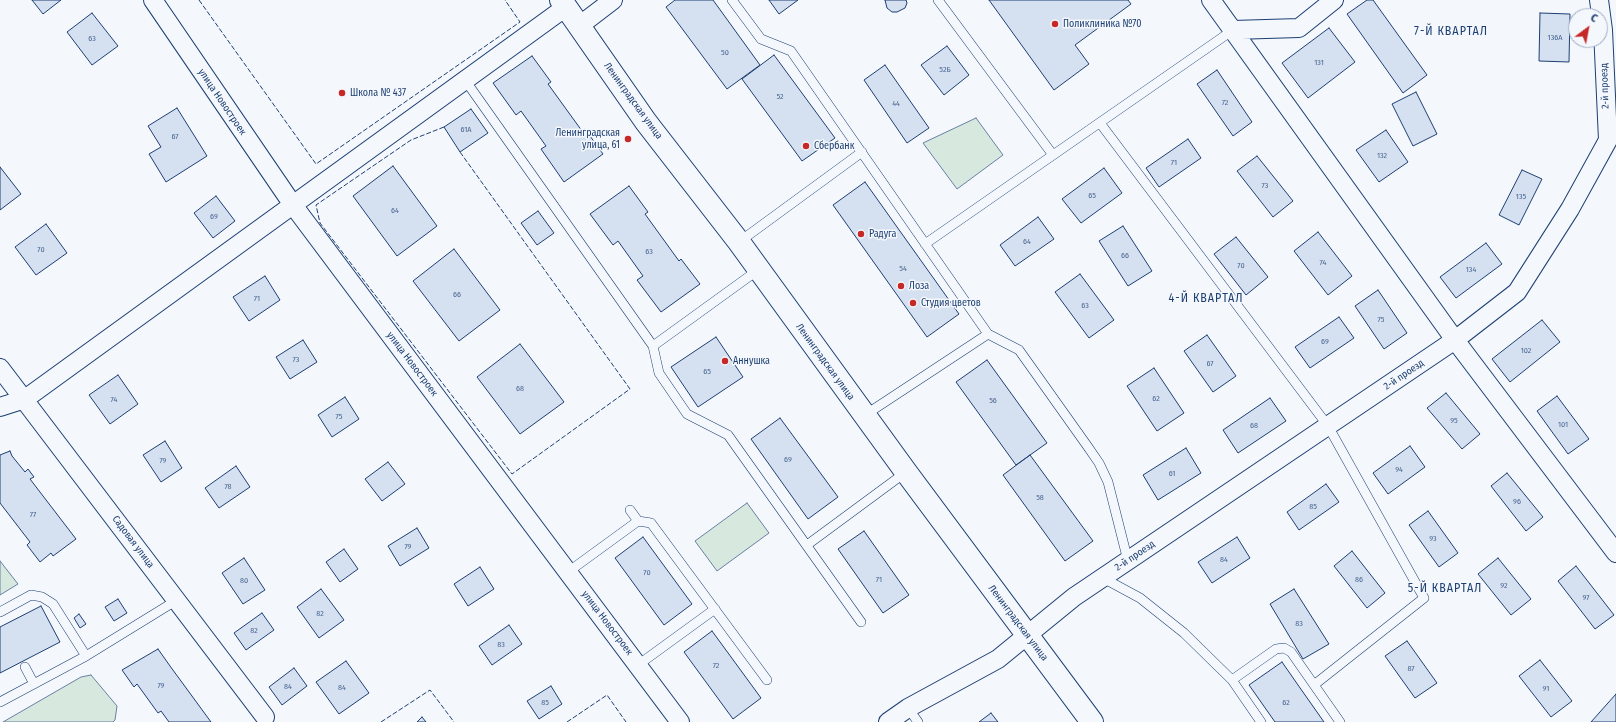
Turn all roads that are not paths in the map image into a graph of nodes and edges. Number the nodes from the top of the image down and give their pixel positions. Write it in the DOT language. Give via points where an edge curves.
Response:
graph roads {
  1 [pos="153,0"];
  2 [pos="613,0"];
  3 [pos="732,0"];
  4 [pos="938,0"];
  5 [pos="1211,0"];
  6 [pos="1334,0"];
  7 [pos="1599,0"];
  8 [pos="563,3"];
  9 [pos="579,26"];
  10 [pos="1233,30"];
  11 [pos="465,80"];
  12 [pos="1100,123"];
  13 [pos="862,152"];
  14 [pos="1053,155"];
  15 [pos="293,205"];
  16 [pos="738,242"];
  17 [pos="926,244"];
  18 [pos="758,270"];
  19 [pos="988,334"];
  20 [pos="1455,340"];
  21 [pos="653,346"];
  22 [pos="0,368"];
  23 [pos="25,400"];
  24 [pos="0,407"];
  25 [pos="865,415"];
  26 [pos="1328,426"];
  27 [pos="906,472"];
  28 [pos="630,510"];
  29 [pos="638,521"];
  30 [pos="807,545"];
  31 [pos="1616,553"];
  32 [pos="1128,561"];
  33 [pos="568,572"];
  34 [pos="1103,578"];
  35 [pos="177,600"];
  36 [pos="715,609"];
  37 [pos="0,612"];
  38 [pos="861,622"];
  39 [pos="1028,636"];
  40 [pos="86,656"];
  41 [pos="638,666"];
  42 [pos="25,667"];
  43 [pos="767,680"];
  44 [pos="1232,680"];
  45 [pos="34,684"];
  46 [pos="1314,685"];
  47 [pos="0,702"];
  48 [pos="913,715"];
  49 [pos="266,717"];
  50 [pos="680,722"];
  51 [pos="888,722"];
  52 [pos="1092,722"];
  53 [pos="1261,722"];
  54 [pos="1340,722"];
  1 -- 15 [label="street, улица Новостроек"];
  2 -- 9 [label="street"];
  3 -- 13 [label="lane" via="761,39 791,51"];
  4 -- 14 [label="lane"];
  5 -- 10 [label="street"];
  6 -- 10 [label="street" via="1299,28"];
  7 -- 20 [label="street, 2-й проезд" via="1603,30 1608,140 1570,209 1517,292"];
  8 -- 9 [label="main road, Ленинградская улица"];
  8 -- 11 [label="street"];
  9 -- 16 [label="main road, Ленинградская улица" via="646,122"];
  10 -- 12 [label="lane"];
  10 -- 20 [label="street"];
  11 -- 15 [label="street"];
  11 -- 21 [label="lane"];
  12 -- 14 [label="lane"];
  12 -- 26 [label="lane"];
  13 -- 16 [label="lane"];
  13 -- 17 [label="lane"];
  14 -- 17 [label="lane"];
  15 -- 23 [label="street"];
  15 -- 33 [label="street, улица Новостроек"];
  16 -- 18 [label="main road, Ленинградская улица"];
  17 -- 19 [label="lane"];
  18 -- 21 [label="lane"];
  18 -- 25 [label="main road, Ленинградская улица"];
  19 -- 25 [label="lane"];
  19 -- 32 [label="lane" via="1019,350 1099,463 1108,482"];
  20 -- 26 [label="street, 2-й проезд"];
  20 -- 31 [label="street"];
  21 -- 30 [label="lane" via="659,373 687,414 728,435"];
  22 -- 23 [label="street, Садовая улица"];
  23 -- 24 [label="street"];
  23 -- 35 [label="street, Садовая улица"];
  25 -- 27 [label="main road, Ленинградская улица"];
  26 -- 32 [label="street, 2-й проезд"];
  26 -- 46 [label="lane" via="1424,598"];
  27 -- 30 [label="lane"];
  27 -- 39 [label="main road, Ленинградская улица"];
  28 -- 29 [label="lane"];
  29 -- 33 [label="lane"];
  29 -- 36 [label="lane" via="651,523"];
  30 -- 38 [label="lane"];
  32 -- 34 [label="street, 2-й проезд"];
  33 -- 41 [label="street, улица Новостроек"];
  34 -- 39 [label="street, 2-й проезд" via="1074,597"];
  34 -- 44 [label="lane" via="1145,602 1184,633"];
  35 -- 40 [label="lane"];
  35 -- 49 [label="street, Садовая улица"];
  36 -- 41 [label="lane"];
  36 -- 43 [label="lane"];
  37 -- 40 [label="lane" via="31,595 42,597 53,604"];
  39 -- 48 [label="street, 2-й проезд"];
  39 -- 52 [label="main road, Ленинградская улица"];
  40 -- 45 [label="lane"];
  41 -- 50 [label="street, улица Новостроек"];
  42 -- 45 [label="lane"];
  44 -- 46 [label="lane" via="1276,649 1284,648 1291,652"];
  44 -- 53 [label="lane"];
  45 -- 47 [label="lane"];
  46 -- 54 [label="lane"];
  48 -- 51 [label="street, 2-й проезд"];
}
